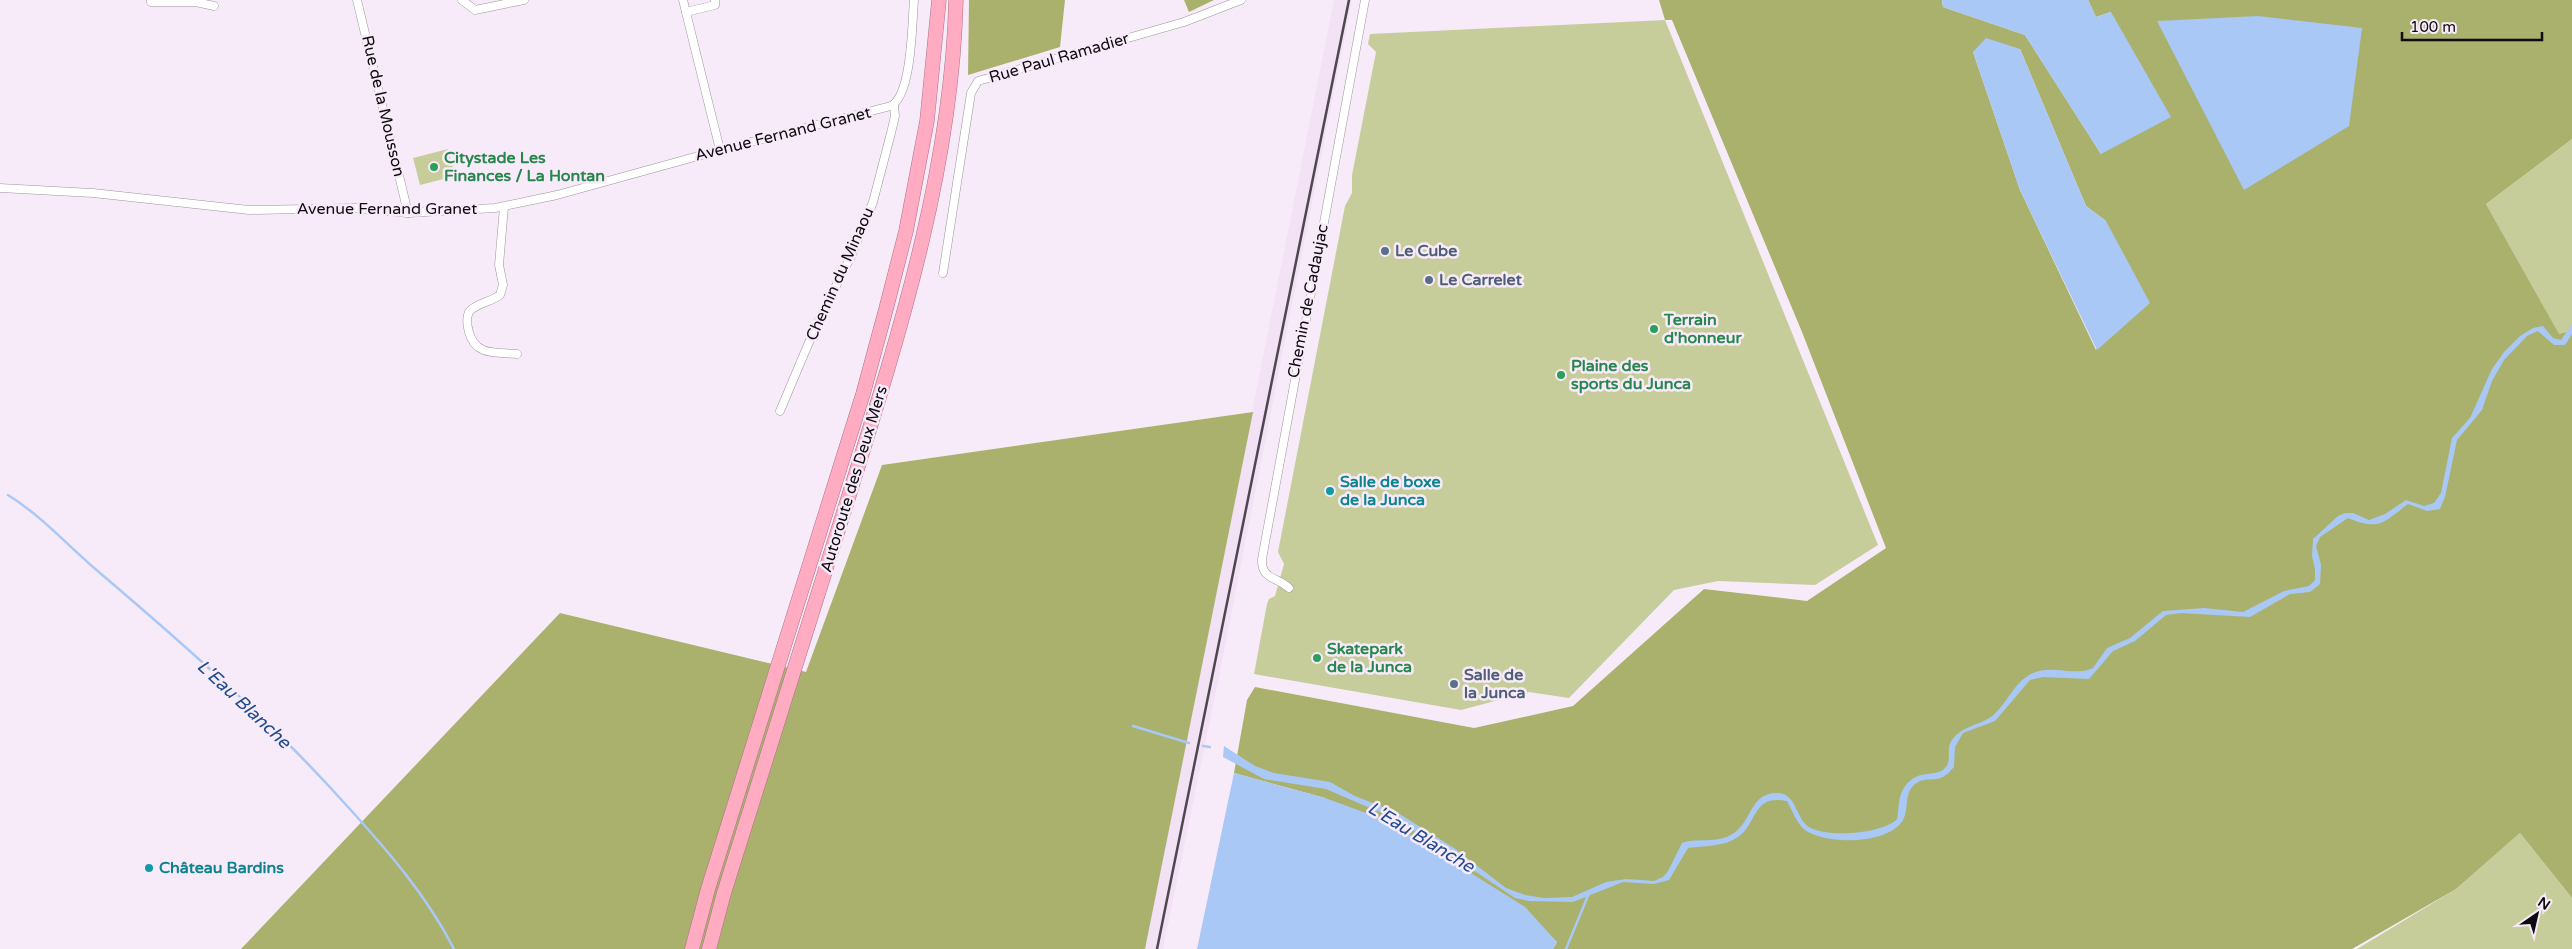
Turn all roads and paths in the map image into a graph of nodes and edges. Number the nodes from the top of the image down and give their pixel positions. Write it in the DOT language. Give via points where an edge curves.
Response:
graph roads {
  1 [pos="151,0"];
  2 [pos="357,0"];
  3 [pos="462,0"];
  4 [pos="524,0"];
  5 [pos="683,0"];
  6 [pos="715,0"];
  7 [pos="914,0"];
  8 [pos="939,0"];
  9 [pos="956,0"];
  10 [pos="1241,0"];
  11 [pos="1365,0"];
  12 [pos="214,6"];
  13 [pos="686,12"];
  14 [pos="894,105"];
  15 [pos="720,150"];
  16 [pos="0,188"];
  17 [pos="504,207"];
  18 [pos="408,212"];
  19 [pos="943,274"];
  20 [pos="517,354"];
  21 [pos="780,411"];
  22 [pos="1289,588"];
  23 [pos="692,949"];
  24 [pos="709,949"];
  1 -- 12 [label="street"];
  2 -- 18 [label="street, Rue de la Mousson"];
  3 -- 4 [label="street" via="475,10"];
  5 -- 13 [label="street"];
  6 -- 13 [label="street" via="715,5"];
  7 -- 14 [label="street" via="905,82"];
  8 -- 23 [label="highway, Autoroute des Deux Mers" via="927,121 906,231 886,309 863,394"];
  9 -- 24 [label="highway, Autoroute des Deux Mers" via="945,119 924,231 904,310"];
  10 -- 19 [label="street, Rue Paul Ramadier" via="1184,22 978,81 971,93"];
  11 -- 22 [label="street, Chemin de Cadaujac" via="1262,559 1267,575 1284,582"];
  13 -- 15 [label="street"];
  14 -- 15 [label="street, Avenue Fernand Granet"];
  14 -- 21 [label="street, Chemin du Minaou" via="893,125 873,202"];
  15 -- 17 [label="street, Avenue Fernand Granet"];
  16 -- 18 [label="street, Avenue Fernand Granet" via="70,191 249,210 346,208"];
  17 -- 18 [label="street, Avenue Fernand Granet"];
  17 -- 20 [label="street" via="498,265 503,285 494,299 476,306 469,313 467,321 472,343 478,349"];
}
